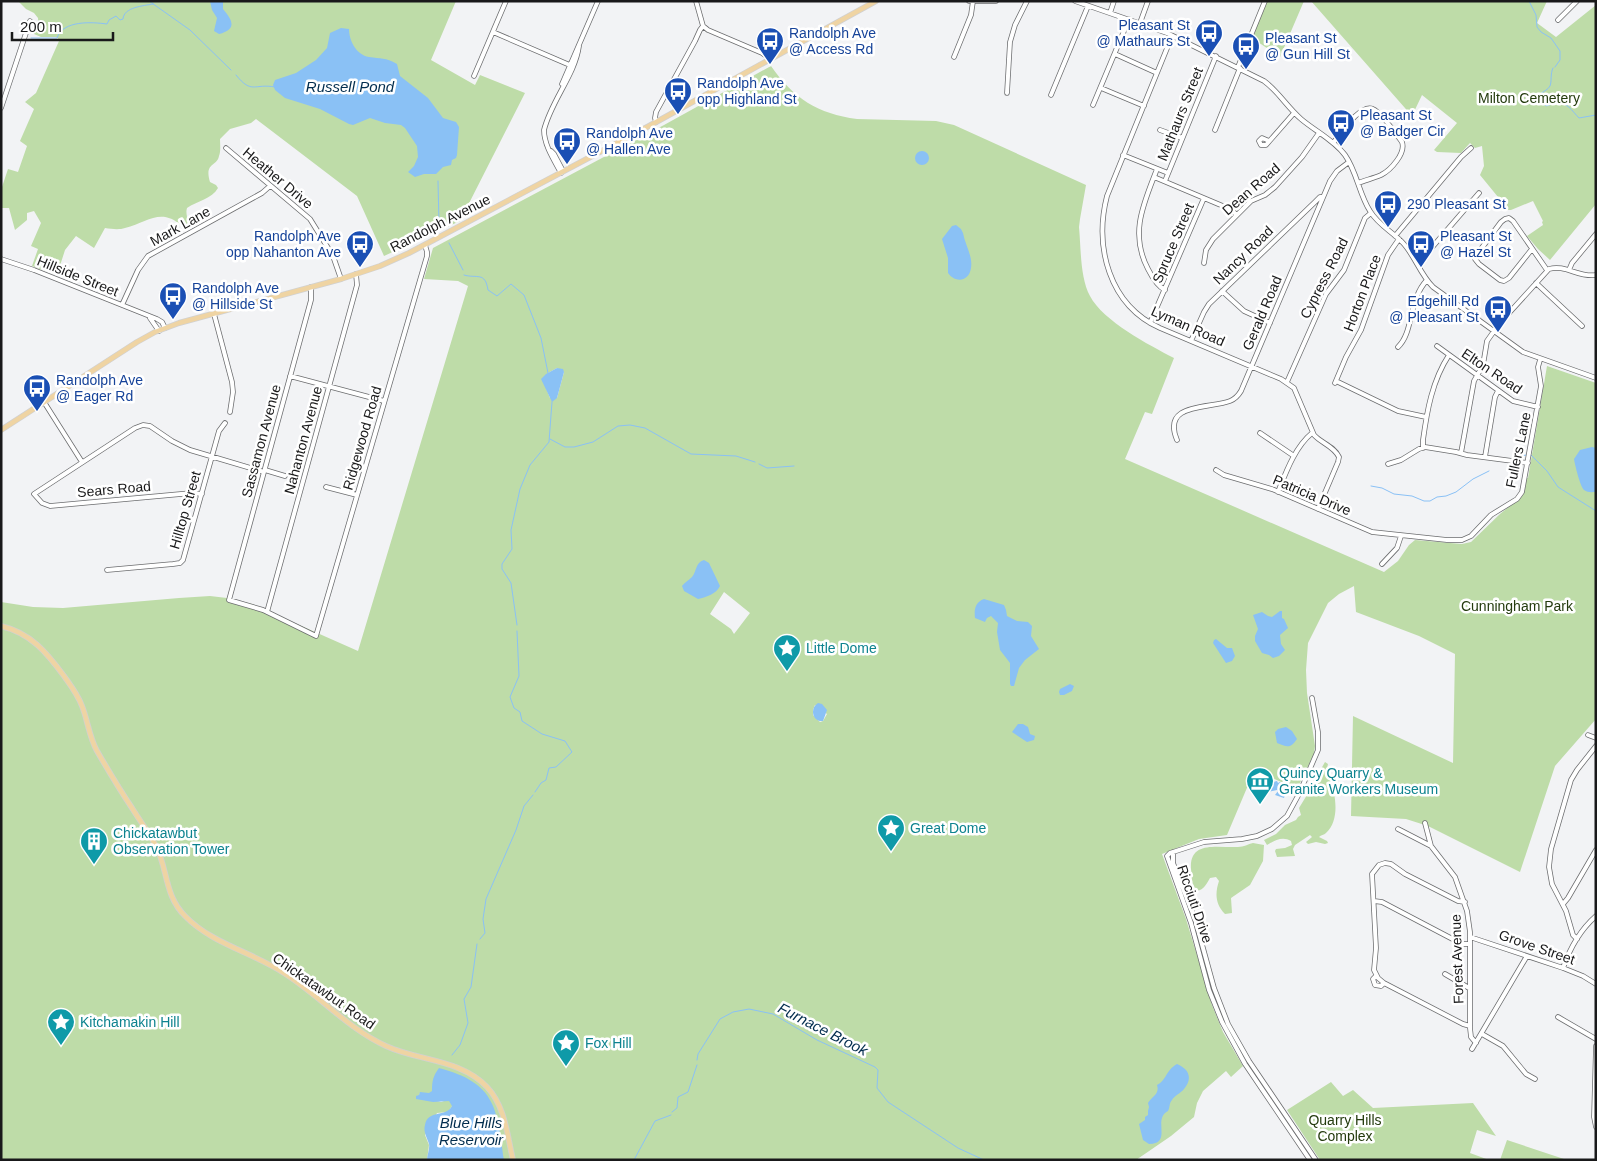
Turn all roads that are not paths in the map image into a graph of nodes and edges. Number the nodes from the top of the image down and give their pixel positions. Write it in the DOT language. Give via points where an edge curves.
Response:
graph roads {
  1 [pos="506,1"];
  2 [pos="598,1"];
  3 [pos="696,1"];
  4 [pos="876,1"];
  5 [pos="971,1"];
  6 [pos="996,1"];
  7 [pos="1027,1"];
  8 [pos="1114,1"];
  9 [pos="1148,1"];
  10 [pos="1265,1"];
  11 [pos="1577,1"];
  12 [pos="1078,2"];
  13 [pos="1088,6"];
  14 [pos="1110,13"];
  15 [pos="1129,19"];
  16 [pos="1558,20"];
  17 [pos="30,21"];
  18 [pos="1140,23"];
  19 [pos="703,26"];
  20 [pos="493,32"];
  21 [pos="1172,36"];
  22 [pos="1115,54"];
  23 [pos="1216,56"];
  24 [pos="954,57"];
  25 [pos="770,59"];
  26 [pos="571,65"];
  27 [pos="1239,68"];
  28 [pos="1157,73"];
  29 [pos="474,76"];
  30 [pos="1100,88"];
  31 [pos="1007,93"];
  32 [pos="1051,95"];
  33 [pos="1093,106"];
  34 [pos="1144,106"];
  35 [pos="1,108"];
  36 [pos="1294,113"];
  37 [pos="656,122"];
  38 [pos="1160,130"];
  39 [pos="1215,130"];
  40 [pos="1319,133"];
  41 [pos="1182,138"];
  42 [pos="1269,141"];
  43 [pos="1333,144"];
  44 [pos="226,148"];
  45 [pos="1471,148"];
  46 [pos="1123,155"];
  47 [pos="1350,162"];
  48 [pos="1158,169"];
  49 [pos="562,172"];
  50 [pos="1168,173"];
  51 [pos="1154,177"];
  52 [pos="1164,181"];
  53 [pos="1358,183"];
  54 [pos="270,186"];
  55 [pos="1479,193"];
  56 [pos="1323,197"];
  57 [pos="1204,198"];
  58 [pos="1371,213"];
  59 [pos="1237,215"];
  60 [pos="1596,234"];
  61 [pos="1395,236"];
  62 [pos="1399,239"];
  63 [pos="425,245"];
  64 [pos="1532,249"];
  65 [pos="1,259"];
  66 [pos="1204,263"];
  67 [pos="1417,263"];
  68 [pos="1547,270"];
  69 [pos="1569,270"];
  70 [pos="356,274"];
  71 [pos="1596,275"];
  72 [pos="341,279"];
  73 [pos="1427,280"];
  74 [pos="1536,283"];
  75 [pos="311,287"];
  76 [pos="1165,290"];
  77 [pos="1222,291"];
  78 [pos="122,305"];
  79 [pos="214,314"];
  80 [pos="146,315"];
  81 [pos="1270,323"];
  82 [pos="1150,324"];
  83 [pos="1582,326"];
  84 [pos="165,328"];
  85 [pos="159,331"];
  86 [pos="1494,332"];
  87 [pos="1191,341"];
  88 [pos="1437,346"];
  89 [pos="1398,347"];
  90 [pos="1449,356"];
  91 [pos="1540,360"];
  92 [pos="1252,366"];
  93 [pos="290,376"];
  94 [pos="1477,376"];
  95 [pos="1596,378"];
  96 [pos="1287,382"];
  97 [pos="329,386"];
  98 [pos="1498,391"];
  99 [pos="384,401"];
  100 [pos="44,402"];
  101 [pos="1538,407"];
  102 [pos="230,412"];
  103 [pos="1426,417"];
  104 [pos="224,423"];
  105 [pos="1,430"];
  106 [pos="1260,433"];
  107 [pos="1312,433"];
  108 [pos="1177,440"];
  109 [pos="1423,448"];
  110 [pos="1461,453"];
  111 [pos="1294,456"];
  112 [pos="212,457"];
  113 [pos="1484,457"];
  114 [pos="82,462"];
  115 [pos="1528,463"];
  116 [pos="1388,464"];
  117 [pos="1216,470"];
  118 [pos="264,471"];
  119 [pos="285,476"];
  120 [pos="326,487"];
  121 [pos="1278,492"];
  122 [pos="202,494"];
  123 [pos="357,495"];
  124 [pos="1318,509"];
  125 [pos="1401,536"];
  126 [pos="1382,564"];
  127 [pos="107,570"];
  128 [pos="267,612"];
  129 [pos="1,626"];
  130 [pos="1312,698"];
  131 [pos="1588,735"];
  132 [pos="1596,738"];
  133 [pos="1596,746"];
  134 [pos="1425,823"];
  135 [pos="1398,829"];
  136 [pos="1431,846"];
  137 [pos="1596,850"];
  138 [pos="1172,852"];
  139 [pos="1438,854"];
  140 [pos="1445,858"];
  141 [pos="1374,901"];
  142 [pos="1465,902"];
  143 [pos="1562,904"];
  144 [pos="1596,916"];
  145 [pos="1470,937"];
  146 [pos="1577,939"];
  147 [pos="1469,944"];
  148 [pos="1527,956"];
  149 [pos="1563,968"];
  150 [pos="1445,974"];
  151 [pos="1376,976"];
  152 [pos="1384,983"];
  153 [pos="1596,984"];
  154 [pos="1470,988"];
  155 [pos="1558,1017"];
  156 [pos="1470,1026"];
  157 [pos="1482,1034"];
  158 [pos="1596,1039"];
  159 [pos="1476,1042"];
  160 [pos="1596,1046"];
  161 [pos="1472,1049"];
  162 [pos="1535,1079"];
  163 [pos="1596,1127"];
  164 [pos="512,1160"];
  165 [pos="1310,1160"];
  166 [pos="1316,1160"];
  1 -- 20 [label="street"];
  2 -- 26 [label="street"];
  3 -- 19 [label="street"];
  4 -- 25 [label="main road, Randolph Avenue"];
  5 -- 6 [label="street"];
  5 -- 24 [label="street" via="971,15"];
  7 -- 31 [label="street" via="1010,42"];
  8 -- 14 [label="street"];
  9 -- 18 [label="street"];
  10 -- 27 [label="street"];
  11 -- 16 [label="street"];
  12 -- 13 [label="street"];
  13 -- 14 [label="street"];
  13 -- 32 [label="street"];
  14 -- 15 [label="street"];
  15 -- 18 [label="street"];
  15 -- 22 [label="street"];
  17 -- 35 [label="street"];
  18 -- 21 [label="street"];
  19 -- 25 [label="street"];
  19 -- 37 [label="street" via="656,112"];
  20 -- 26 [label="street"];
  20 -- 29 [label="street"];
  21 -- 23 [label="street"];
  21 -- 28 [label="street, Lyman Road"];
  22 -- 28 [label="street"];
  22 -- 30 [label="street"];
  23 -- 27 [label="street"];
  23 -- 41 [label="street, Mathaurs Street"];
  25 -- 37 [label="main road, Randolph Avenue"];
  26 -- 49 [label="street" via="545,128 550,151"];
  27 -- 36 [label="street" via="1266,82"];
  27 -- 39 [label="street"];
  28 -- 34 [label="street, Lyman Road"];
  30 -- 33 [label="street"];
  30 -- 34 [label="street"];
  34 -- 46 [label="street, Lyman Road"];
  36 -- 40 [label="street"];
  36 -- 42 [label="street"];
  37 -- 49 [label="main road, Randolph Avenue"];
  38 -- 41 [label="street"];
  40 -- 43 [label="street"];
  40 -- 59 [label="street, Dean Road" via="1275,187 1253,200"];
  41 -- 50 [label="street, Mathaurs Street"];
  43 -- 47 [label="street"];
  43 -- 53 [label="street" via="1357,114 1369,108 1376,111 1402,142 1403,151 1388,170"];
  44 -- 54 [label="street, Heather Drive"];
  45 -- 61 [label="street"];
  46 -- 48 [label="street"];
  46 -- 82 [label="street, Lyman Road" via="1104,207 1103,249 1111,278 1124,300"];
  47 -- 53 [label="street"];
  47 -- 56 [label="street, Gerald Road" via="1335,174"];
  48 -- 50 [label="street"];
  48 -- 51 [label="street"];
  49 -- 63 [label="main road, Randolph Avenue"];
  50 -- 52 [label="street, Mathaurs Street"];
  51 -- 52 [label="street"];
  51 -- 76 [label="street" via="1141,212 1140,240 1148,270"];
  52 -- 57 [label="street"];
  53 -- 58 [label="street"];
  54 -- 72 [label="street, Heather Drive" via="310,219 330,251"];
  54 -- 78 [label="street, Mark Lane" via="262,194 148,256"];
  55 -- 67 [label="street"];
  56 -- 77 [label="street, Nancy Road"];
  56 -- 81 [label="street, Gerald Road"];
  57 -- 59 [label="street"];
  57 -- 76 [label="street, Spruce Street"];
  58 -- 61 [label="street"];
  58 -- 96 [label="street, Cypress Road" via="1365,218 1342,272 1326,294"];
  59 -- 66 [label="street, Dean Road" via="1209,245"];
  60 -- 69 [label="street"];
  61 -- 62 [label="street"];
  62 -- 67 [label="street"];
  62 -- 103 [label="street, Horton Place" via="1388,255 1361,330 1336,382 1400,412"];
  63 -- 70 [label="main road, Randolph Avenue"];
  63 -- 99 [label="street, Ridgewood Road" via="427,255"];
  64 -- 64 [label="street" via="1509,218 1501,222 1478,253 1476,261 1505,281"];
  64 -- 68 [label="street"];
  65 -- 78 [label="street, Hillside Street"];
  67 -- 73 [label="street"];
  68 -- 69 [label="street"];
  68 -- 74 [label="street"];
  69 -- 71 [label="street" via="1583,276"];
  70 -- 72 [label="main road, Randolph Avenue"];
  70 -- 97 [label="street, Nahanton Avenue" via="357,285"];
  72 -- 75 [label="main road, Randolph Avenue"];
  73 -- 86 [label="street"];
  73 -- 89 [label="street" via="1418,291 1404,338"];
  74 -- 83 [label="street"];
  74 -- 86 [label="street"];
  75 -- 79 [label="main road, Randolph Avenue"];
  75 -- 93 [label="street, Sassamon Avenue" via="312,297"];
  76 -- 82 [label="street, Spruce Street"];
  77 -- 81 [label="street" via="1244,311"];
  77 -- 87 [label="street, Nancy Road" via="1206,307"];
  78 -- 80 [label="street, Hillside Street"];
  79 -- 84 [label="main road, Randolph Avenue"];
  79 -- 102 [label="street" via="232,382"];
  80 -- 84 [label="street, Hillside Street" via="159,320"];
  80 -- 85 [label="street, Hillside Street"];
  81 -- 92 [label="street, Gerald Road"];
  82 -- 87 [label="street, Lyman Road"];
  84 -- 85 [label="main road, Randolph Avenue"];
  85 -- 100 [label="main road, Randolph Avenue"];
  86 -- 91 [label="street"];
  86 -- 94 [label="street"];
  87 -- 92 [label="street, Lyman Road"];
  88 -- 90 [label="street, Elton Road"];
  90 -- 94 [label="street, Elton Road"];
  90 -- 103 [label="street" via="1433,388"];
  91 -- 95 [label="street"];
  91 -- 101 [label="street, Fullers Lane"];
  92 -- 96 [label="street, Lyman Road"];
  92 -- 108 [label="street, Gerald Road" via="1241,391 1232,400 1193,408 1180,415 1174,428"];
  93 -- 97 [label="street"];
  93 -- 118 [label="street, Sassamon Avenue"];
  94 -- 98 [label="street, Elton Road"];
  94 -- 110 [label="street"];
  96 -- 107 [label="street" via="1295,390"];
  97 -- 99 [label="street"];
  97 -- 128 [label="street, Nahanton Avenue"];
  98 -- 101 [label="street, Elton Road" via="1516,403"];
  98 -- 113 [label="street"];
  99 -- 123 [label="street, Ridgewood Road"];
  100 -- 105 [label="main road, Randolph Avenue"];
  100 -- 114 [label="street"];
  101 -- 115 [label="street, Fullers Lane"];
  103 -- 109 [label="street"];
  104 -- 112 [label="street, Hilltop Street"];
  106 -- 111 [label="street"];
  107 -- 111 [label="street"];
  107 -- 124 [label="street" via="1339,457"];
  109 -- 110 [label="street"];
  109 -- 116 [label="street"];
  110 -- 113 [label="street"];
  111 -- 121 [label="street"];
  112 -- 114 [label="street" via="142,425"];
  112 -- 118 [label="street"];
  112 -- 122 [label="street, Hilltop Street"];
  113 -- 115 [label="street"];
  114 -- 122 [label="street, Sears Road" via="34,494 50,506"];
  115 -- 125 [label="street, Fullers Lane" via="1521,494 1491,515 1468,537 1454,540"];
  117 -- 121 [label="street, Patricia Drive"];
  118 -- 119 [label="street"];
  118 -- 128 [label="street, Sassamon Avenue" via="229,600"];
  120 -- 123 [label="street"];
  121 -- 124 [label="street, Patricia Drive"];
  122 -- 127 [label="street, Hilltop Street" via="185,556 180,563"];
  123 -- 128 [label="street, Ridgewood Road" via="316,636"];
  124 -- 125 [label="street, Patricia Drive" via="1372,532"];
  125 -- 126 [label="street" via="1398,546"];
  129 -- 164 [label="main road, Chickatawbut Road" via="20,632 39,645 77,695 93,743 156,847 170,893 185,916 207,934 286,975 349,1024 379,1042 467,1071 480,1080 500,1105"];
  130 -- 138 [label="street" via="1319,749 1287,816 1257,836 1204,842"];
  131 -- 132 [label="street"];
  133 -- 143 [label="street" via="1571,780 1550,853 1551,880"];
  134 -- 136 [label="street, Forest Avenue"];
  135 -- 136 [label="street"];
  136 -- 139 [label="street, Forest Avenue"];
  137 -- 143 [label="street"];
  138 -- 165 [label="street, Ricciuti Drive" via="1168,858 1220,1018 1245,1064"];
  138 -- 166 [label="street, Ricciuti Drive" via="1228,1024"];
  139 -- 140 [label="street"];
  139 -- 142 [label="street, Forest Avenue" via="1456,879"];
  141 -- 142 [label="street" via="1372,874 1377,866 1387,863"];
  141 -- 147 [label="street" via="1382,902 1462,944"];
  141 -- 151 [label="street"];
  142 -- 145 [label="street, Forest Avenue"];
  143 -- 146 [label="street"];
  144 -- 146 [label="street"];
  145 -- 147 [label="street, Forest Avenue"];
  145 -- 148 [label="street, Grove Street"];
  146 -- 149 [label="street"];
  147 -- 154 [label="street, Forest Avenue"];
  148 -- 149 [label="street, Grove Street"];
  148 -- 157 [label="street"];
  149 -- 153 [label="street, Grove Street"];
  150 -- 154 [label="street"];
  151 -- 152 [label="street"];
  151 -- 152 [label="street" via="1373,979 1375,985"];
  152 -- 156 [label="street"];
  154 -- 156 [label="street, Forest Avenue"];
  155 -- 158 [label="street"];
  156 -- 159 [label="street, Forest Avenue" via="1471,1038"];
  157 -- 159 [label="street"];
  157 -- 162 [label="street" via="1503,1046 1526,1074"];
  159 -- 161 [label="street"];
  160 -- 163 [label="street"];
}
